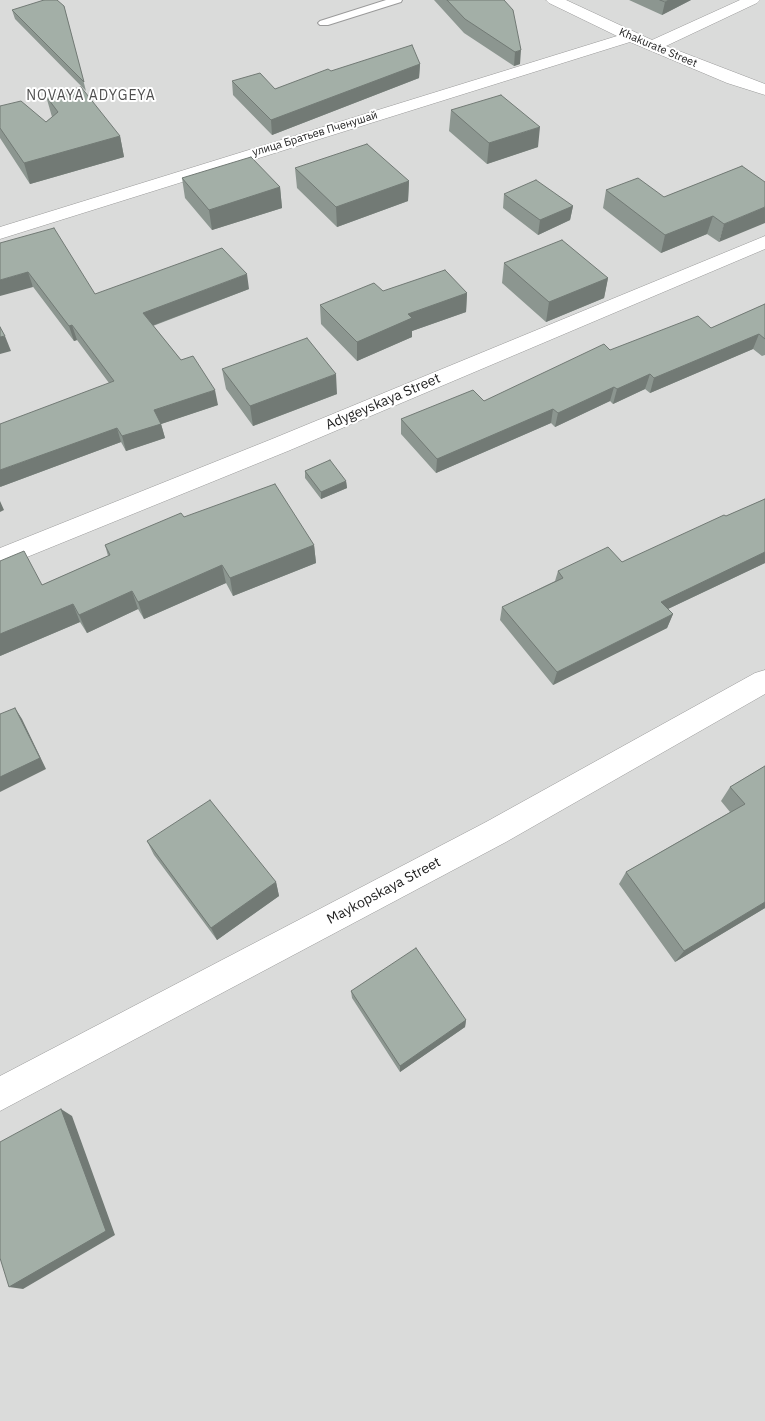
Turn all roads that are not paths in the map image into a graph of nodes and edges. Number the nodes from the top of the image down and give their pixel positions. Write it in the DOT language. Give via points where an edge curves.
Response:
graph roads {
  1 [pos="397,0"];
  2 [pos="554,0"];
  3 [pos="752,0"];
  4 [pos="324,24"];
  5 [pos="631,37"];
  6 [pos="652,46"];
  7 [pos="765,90"];
  8 [pos="0,233"];
  9 [pos="765,242"];
  10 [pos="0,558"];
  11 [pos="765,681"];
  12 [pos="0,1094"];
  1 -- 4 [label="lane"];
  2 -- 5 [label="street, Khakurate Street"];
  3 -- 6 [label="street"];
  5 -- 6 [label="street, Khakurate Street"];
  5 -- 8 [label="street, улица Братьев Пченушай"];
  6 -- 7 [label="street, Khakurate Street"];
  9 -- 10 [label="street, Adygeyskaya Street" via="290,441"];
  11 -- 12 [label="street, Maykopskaya Street" via="496,832"];
}
